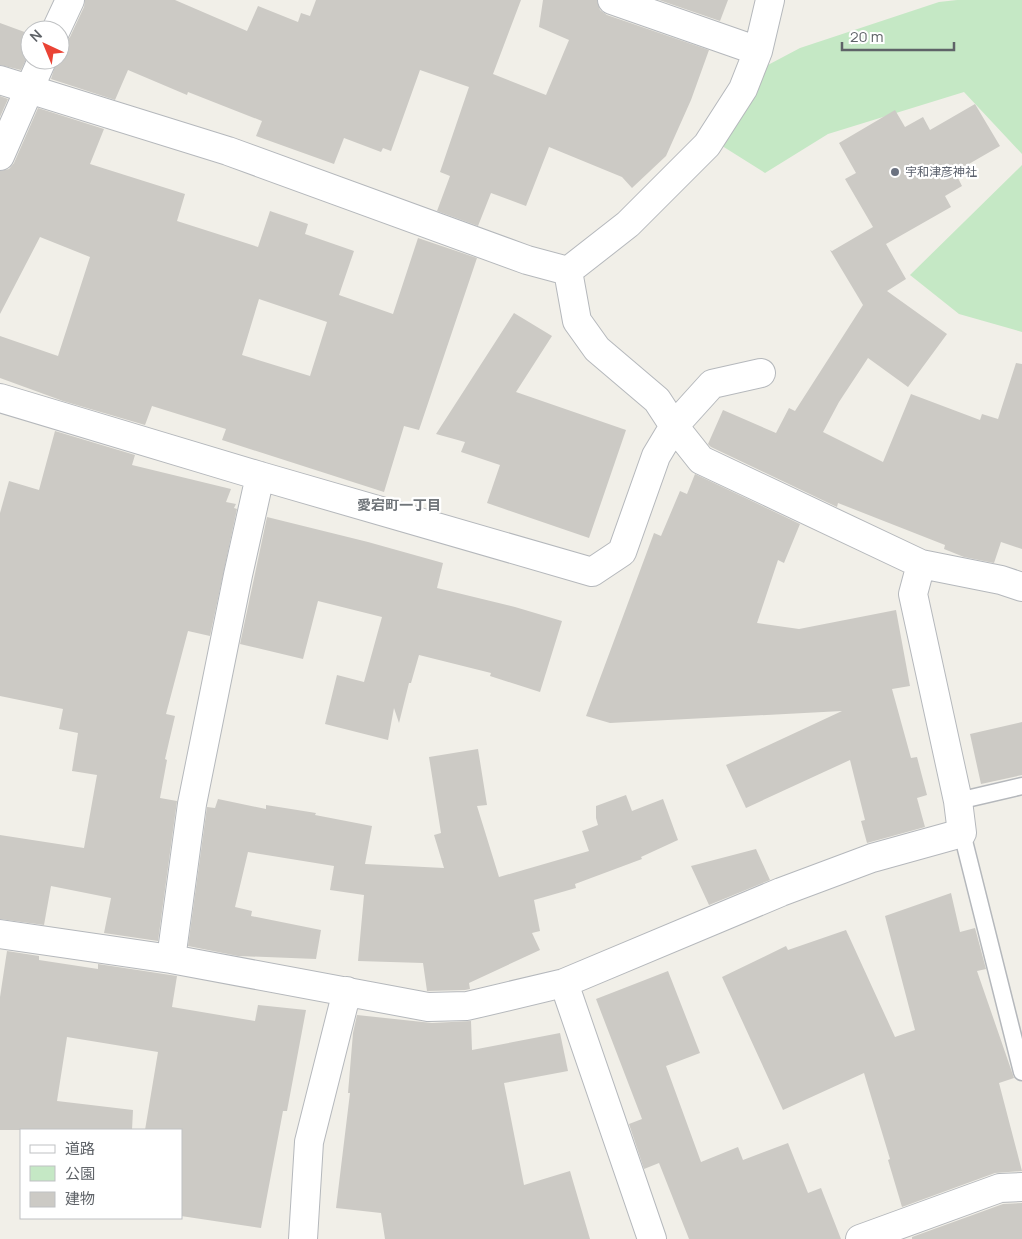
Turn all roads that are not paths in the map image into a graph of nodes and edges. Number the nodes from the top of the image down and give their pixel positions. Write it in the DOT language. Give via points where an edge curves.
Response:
graph roads {
  1 [pos="70,0"];
  2 [pos="612,0"];
  3 [pos="770,0"];
  4 [pos="61,20"];
  5 [pos="758,51"];
  6 [pos="38,70"];
  7 [pos="0,80"];
  8 [pos="29,90"];
  9 [pos="0,156"];
  10 [pos="568,270"];
  11 [pos="761,373"];
  12 [pos="0,398"];
  13 [pos="674,426"];
  14 [pos="260,476"];
  15 [pos="921,564"];
  16 [pos="1022,587"];
  17 [pos="1022,786"];
  18 [pos="958,801"];
  19 [pos="962,833"];
  20 [pos="0,934"];
  21 [pos="171,959"];
  22 [pos="564,983"];
  23 [pos="347,991"];
  24 [pos="1022,1072"];
  25 [pos="1022,1187"];
  26 [pos="303,1239"];
  27 [pos="652,1239"];
  28 [pos="861,1239"];
  1 -- 4 [label="street"];
  2 -- 5 [label="street"];
  3 -- 5 [label="street"];
  5 -- 10 [label="street" via="743,89 707,145 628,224"];
  6 -- 8 [label="street"];
  7 -- 8 [label="street"];
  8 -- 9 [label="street"];
  8 -- 10 [label="street" via="228,150 527,260"];
  10 -- 13 [label="street" via="577,321 597,349 657,400"];
  11 -- 13 [label="street" via="712,384"];
  12 -- 14 [label="street"];
  13 -- 14 [label="street" via="656,456 622,552 592,572"];
  13 -- 15 [label="street" via="701,460"];
  14 -- 21 [label="street" via="192,804"];
  15 -- 16 [label="street"];
  15 -- 18 [label="street" via="913,594"];
  17 -- 18 [label="lane"];
  18 -- 19 [label="street"];
  19 -- 22 [label="street" via="872,858 781,892"];
  19 -- 24 [label="lane"];
  20 -- 21 [label="street"];
  21 -- 23 [label="street"];
  22 -- 23 [label="street" via="467,1006 428,1007"];
  22 -- 27 [label="street"];
  23 -- 26 [label="street" via="310,1142"];
  25 -- 28 [label="street" via="1000,1188"];
}
